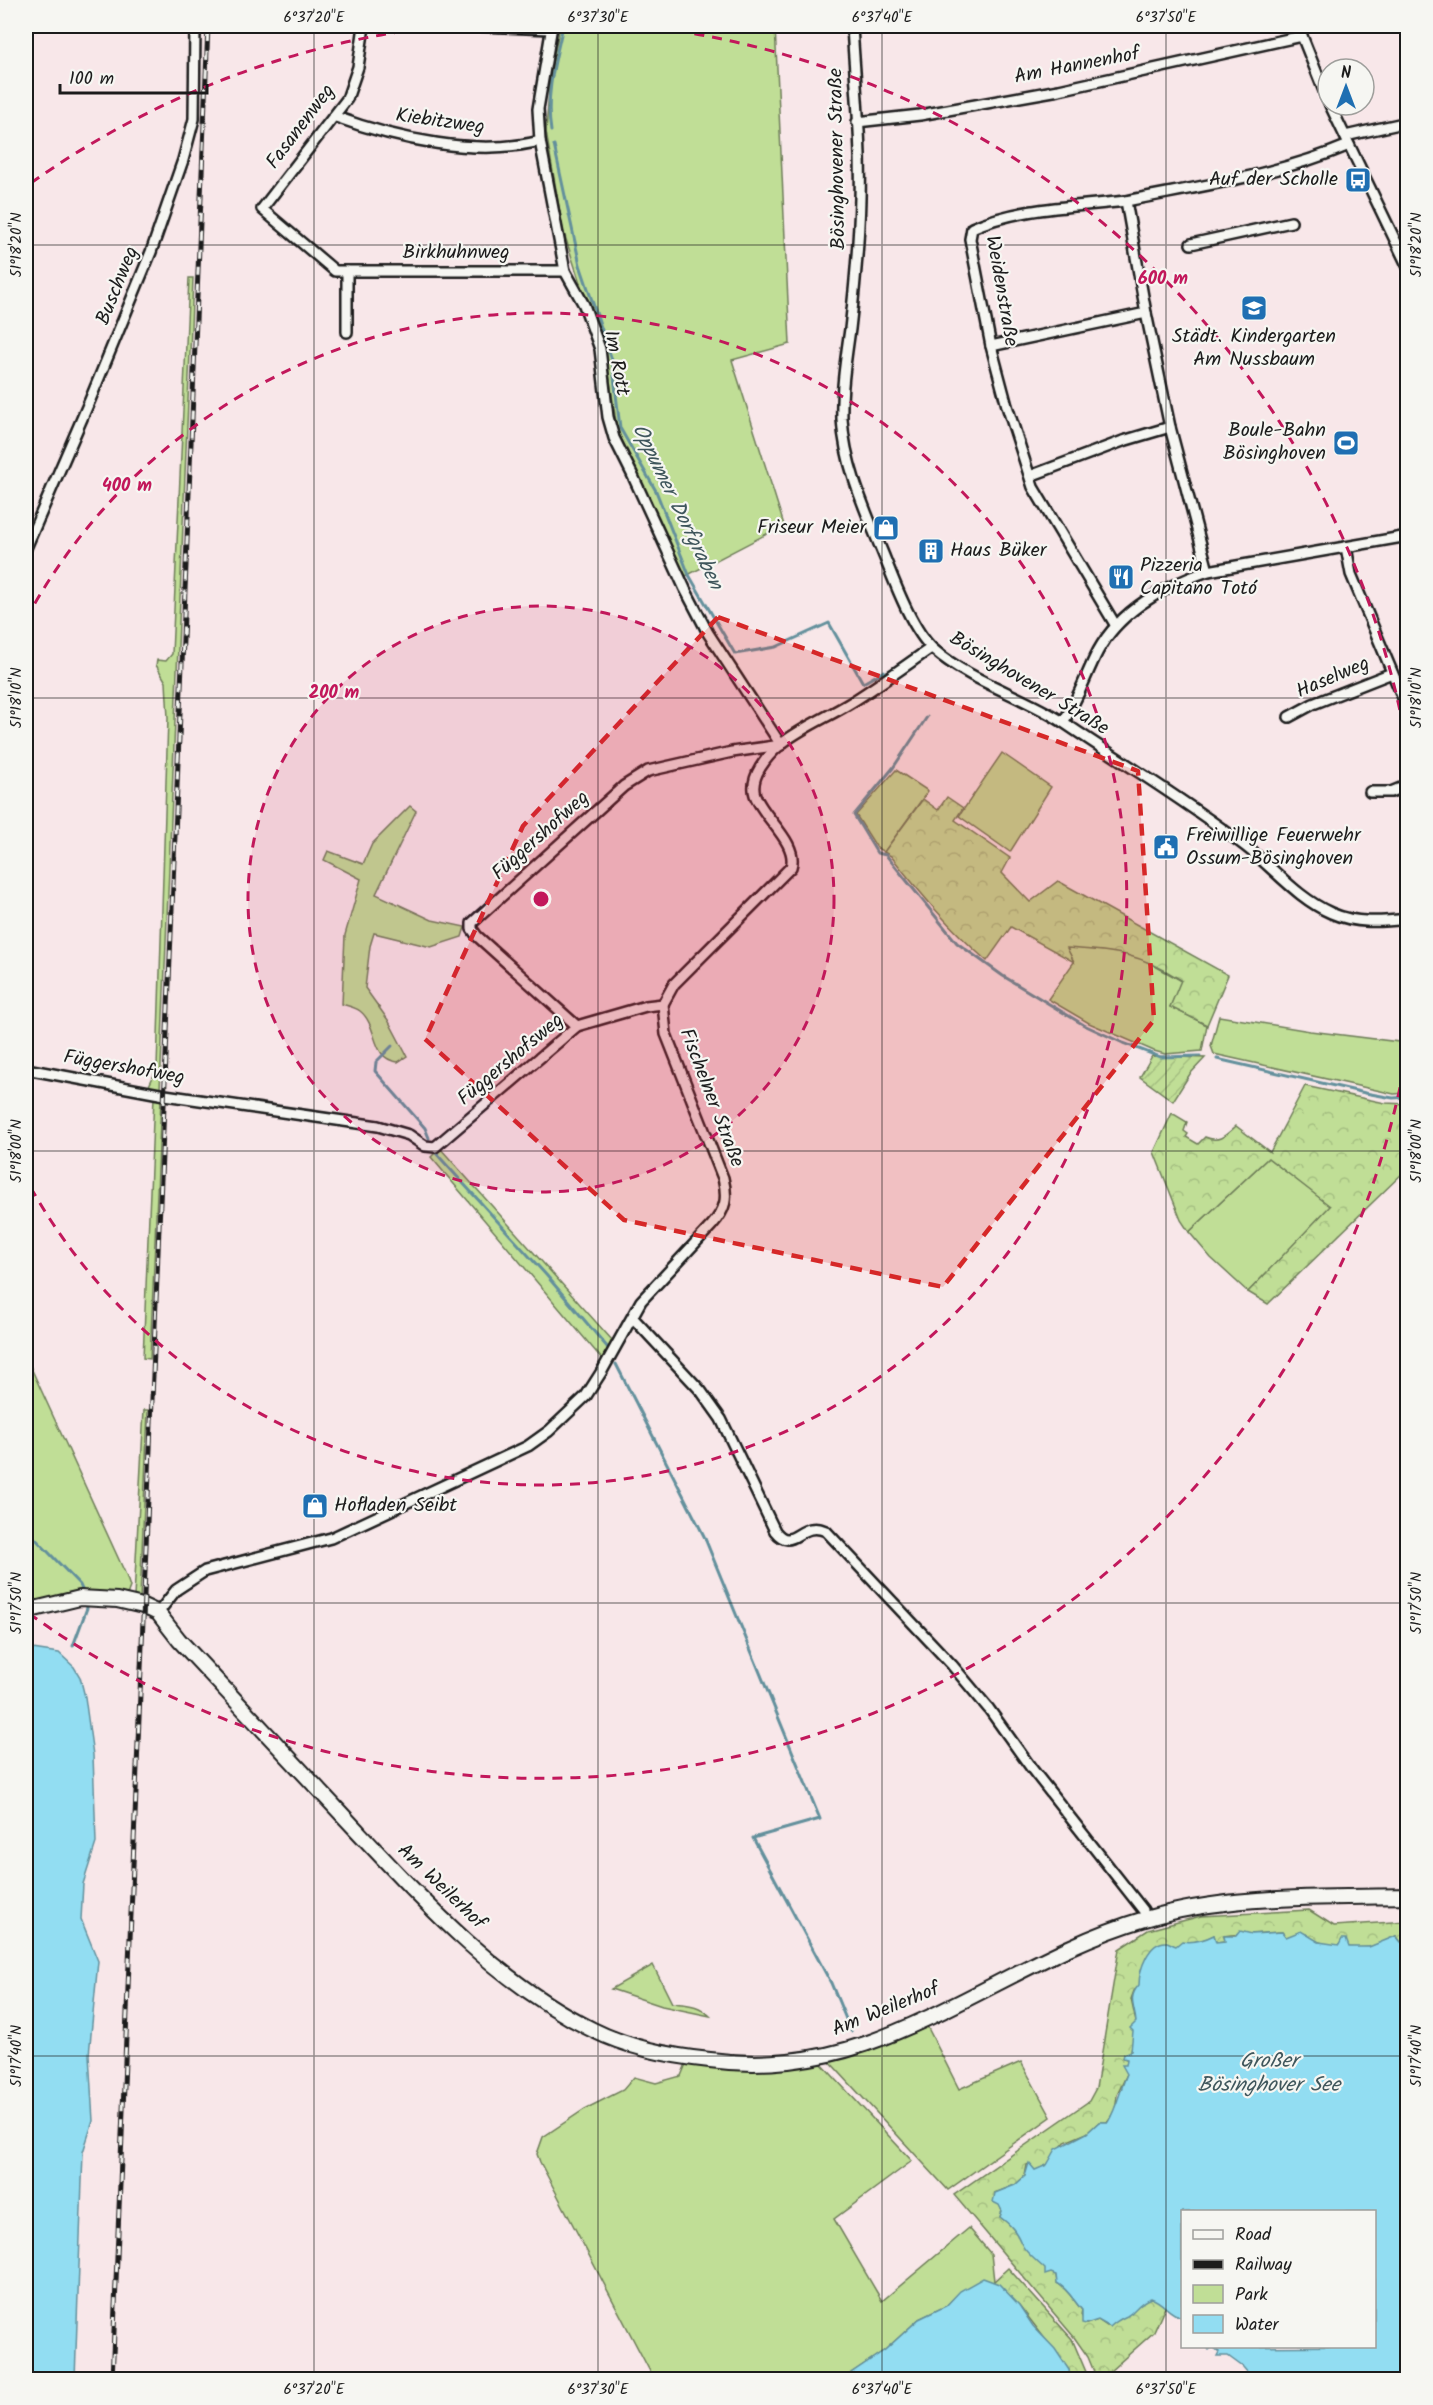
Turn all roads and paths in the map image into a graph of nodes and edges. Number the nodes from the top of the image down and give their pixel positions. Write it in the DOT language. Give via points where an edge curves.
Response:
graph roads {
  1 [pos="195,26"];
  2 [pos="364,26"];
  3 [pos="478,26"];
  4 [pos="852,26"];
  5 [pos="552,28"];
  6 [pos="1301,31"];
  7 [pos="1316,70"];
  8 [pos="336,117"];
  9 [pos="1336,117"];
  10 [pos="857,122"];
  11 [pos="1407,122"];
  12 [pos="1347,140"];
  13 [pos="540,141"];
  14 [pos="1126,201"];
  15 [pos="262,209"];
  16 [pos="1291,222"];
  17 [pos="1191,244"];
  18 [pos="1407,267"];
  19 [pos="565,270"];
  20 [pos="346,271"];
  21 [pos="1146,313"];
  22 [pos="347,332"];
  23 [pos="992,346"];
  24 [pos="1170,427"];
  25 [pos="1030,476"];
  26 [pos="1407,536"];
  27 [pos="1346,547"];
  28 [pos="26,548"];
  29 [pos="1208,571"];
  30 [pos="1116,626"];
  31 [pos="931,648"];
  32 [pos="1392,673"];
  33 [pos="1407,710"];
  34 [pos="1289,717"];
  35 [pos="1063,722"];
  36 [pos="781,745"];
  37 [pos="1407,785"];
  38 [pos="1370,792"];
  39 [pos="1407,919"];
  40 [pos="663,1004"];
  41 [pos="577,1026"];
  42 [pos="26,1069"];
  43 [pos="425,1146"];
  44 [pos="633,1318"];
  45 [pos="26,1611"];
  46 [pos="158,1613"];
  47 [pos="1407,1896"];
  48 [pos="1143,1910"];
  1 -- 28 [label="street, Buschweg" via="194,119 183,160 151,252"];
  2 -- 8 [label="street, Fasanenweg" via="356,76"];
  3 -- 5 [label="street"];
  4 -- 10 [label="street, Bösinghovener Straße"];
  5 -- 13 [label="street, Im Rott" via="538,109"];
  6 -- 7 [label="street"];
  6 -- 10 [label="street, Am Hannenhof" via="1089,84 920,115"];
  8 -- 13 [label="street, Kiebitzweg" via="389,134 454,144 496,148"];
  8 -- 15 [label="street, Fasanenweg"];
  9 -- 12 [label="street"];
  10 -- 31 [label="street, Bösinghovener Straße" via="859,252 843,386 843,428 858,491 911,617"];
  11 -- 12 [label="street"];
  12 -- 14 [label="street" via="1314,160"];
  12 -- 18 [label="street"];
  13 -- 19 [label="street, Im Rott"];
  14 -- 21 [label="street"];
  14 -- 23 [label="street, Weidenstraße" via="1047,209 989,220 972,228 975,269"];
  15 -- 20 [label="street, Birkhuhnweg" via="335,271"];
  16 -- 17 [label="street"];
  19 -- 20 [label="street, Birkhuhnweg"];
  19 -- 36 [label="street, Im Rott" via="584,305 600,349 614,438 704,624"];
  20 -- 22 [label="street"];
  21 -- 23 [label="street"];
  21 -- 24 [label="street"];
  23 -- 25 [label="street, Weidenstraße" via="1006,406"];
  24 -- 25 [label="street"];
  24 -- 29 [label="street"];
  25 -- 30 [label="street, Weidenstraße" via="1032,487"];
  26 -- 27 [label="street"];
  27 -- 29 [label="street"];
  27 -- 32 [label="street" via="1351,574"];
  29 -- 30 [label="street" via="1178,581 1149,598"];
  30 -- 35 [label="street"];
  31 -- 35 [label="street, Bösinghovener Straße" via="965,672"];
  31 -- 36 [label="street"];
  32 -- 33 [label="street"];
  32 -- 34 [label="street, Haselweg"];
  35 -- 39 [label="street, Bösinghovener Straße" via="1244,846 1319,908 1365,922"];
  36 -- 40 [label="street" via="753,780 753,789 790,849 791,867 674,984"];
  36 -- 41 [label="street, Függershofweg" via="648,771 624,786 472,923 477,936"];
  37 -- 38 [label="street" via="1391,792"];
  40 -- 41 [label="street, Függershofsweg"];
  40 -- 44 [label="street, Fischelner Straße" via="666,1034 723,1178 726,1202 722,1214 653,1286"];
  41 -- 43 [label="street, Függershofsweg" via="444,1141 435,1147"];
  42 -- 43 [label="street, Függershofweg" via="165,1095 378,1126"];
  44 -- 46 [label="street, Fischelner Straße" via="586,1396 556,1426 528,1446 331,1538 205,1571 176,1590"];
  44 -- 48 [label="street" via="722,1419 781,1538 795,1538 817,1527 826,1531 989,1709"];
  45 -- 46 [label="street" via="87,1597 137,1605"];
  46 -- 47 [label="street, Am Weilerhof" via="401,1877 471,1944 534,1996 594,2031 638,2048 732,2063 820,2056 864,2044 917,2022 1081,1942 1146,1919 1208,1906 1265,1900"];
}
